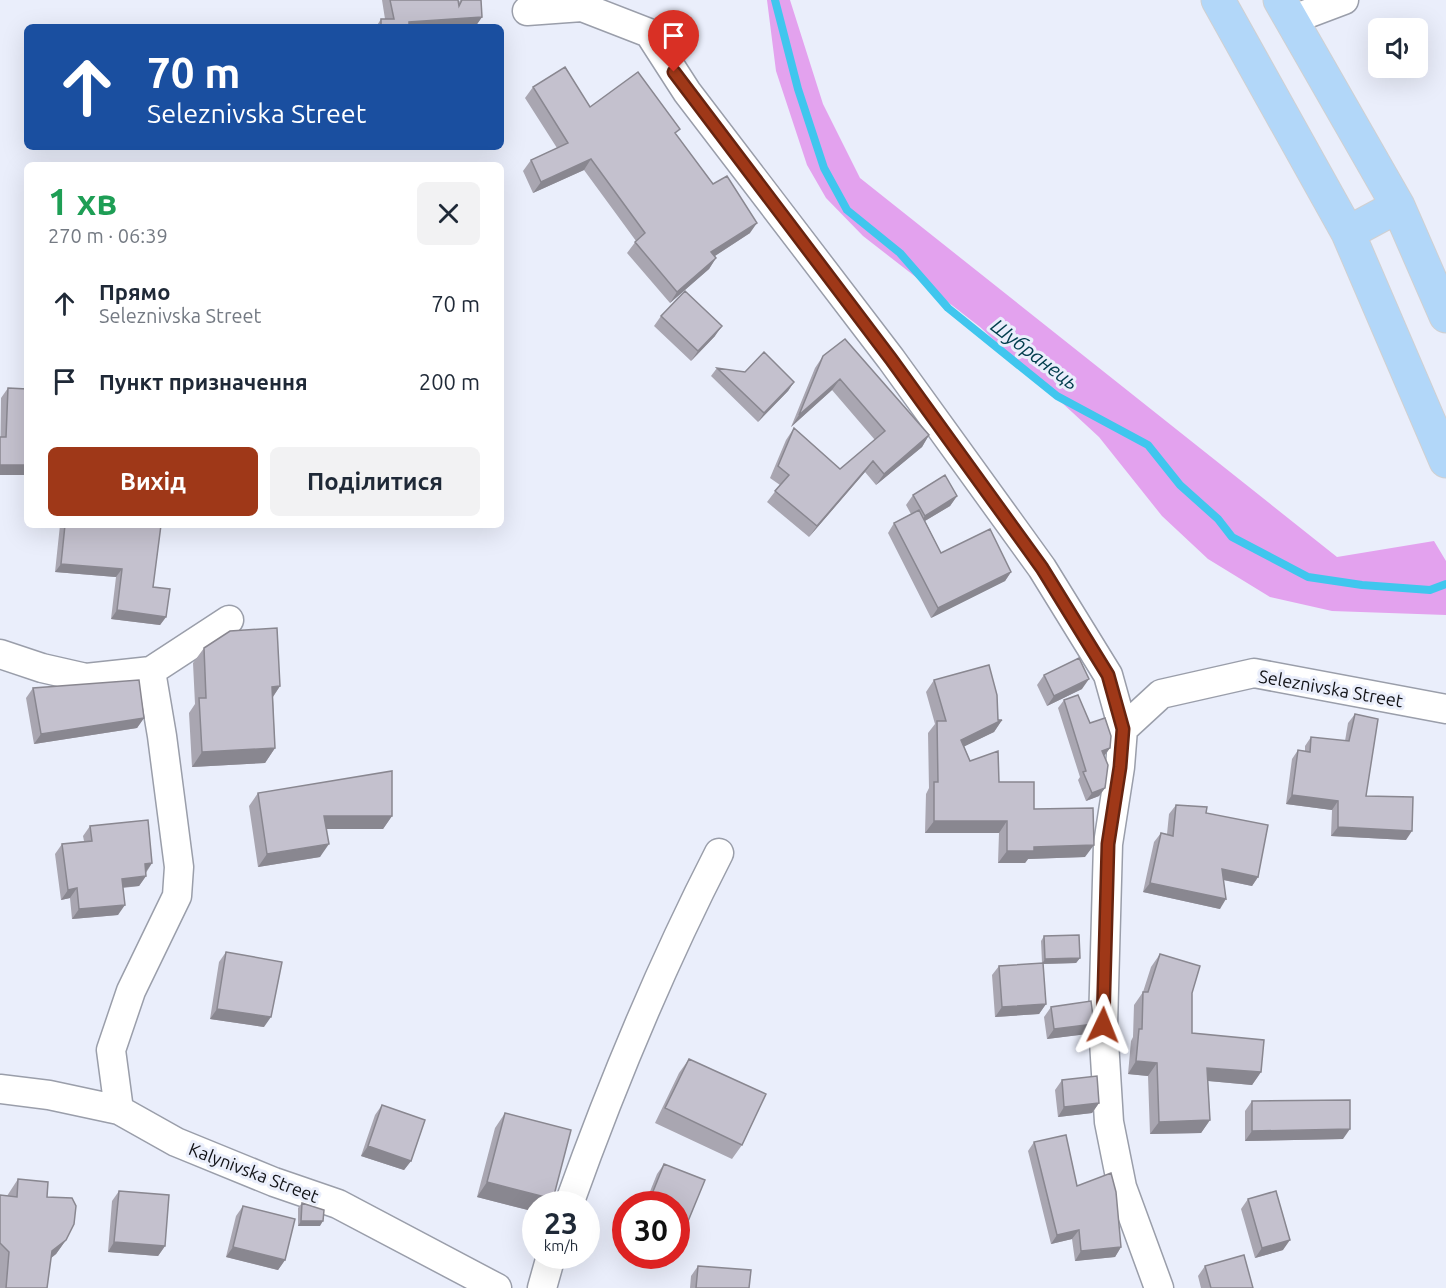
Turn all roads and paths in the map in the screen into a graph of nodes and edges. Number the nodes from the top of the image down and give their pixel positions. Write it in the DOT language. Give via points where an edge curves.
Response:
graph roads {
  1 [pos="1218,0"];
  2 [pos="1344,0"];
  3 [pos="1286,10"];
  4 [pos="527,11"];
  5 [pos="1398,206"];
  6 [pos="1348,233"];
  7 [pos="1446,316"];
  8 [pos="1446,461"];
  9 [pos="229,620"];
  10 [pos="0,654"];
  11 [pos="151,671"];
  12 [pos="1446,709"];
  13 [pos="1123,729"];
  14 [pos="719,853"];
  15 [pos="0,1089"];
  16 [pos="119,1110"];
  17 [pos="574,1191"];
  18 [pos="547,1269"];
  19 [pos="497,1288"];
  20 [pos="542,1288"];
  21 [pos="1159,1288"];
  1 -- 6 [label="main road"];
  2 -- 3 [label="street"];
  3 -- 5 [label="main road"];
  4 -- 13 [label="street" via="582,7 649,33 687,92 891,359 1042,568 1108,675"];
  5 -- 6 [label="main road"];
  5 -- 7 [label="main road"];
  6 -- 8 [label="main road"];
  9 -- 11 [label="street"];
  10 -- 11 [label="street" via="86,678"];
  11 -- 16 [label="street" via="179,867 177,896 131,991 111,1050"];
  12 -- 13 [label="street, Seleznivska Street" via="1254,673 1161,694"];
  13 -- 21 [label="street" via="1108,844 1103,1025 1109,1122 1122,1186"];
  14 -- 17 [label="street" via="673,943"];
  15 -- 16 [label="street, Kalynivska Street"];
  16 -- 19 [label="street, Kalynivska Street" via="176,1142 338,1204"];
  18 -- 20 [label="street"];
}
